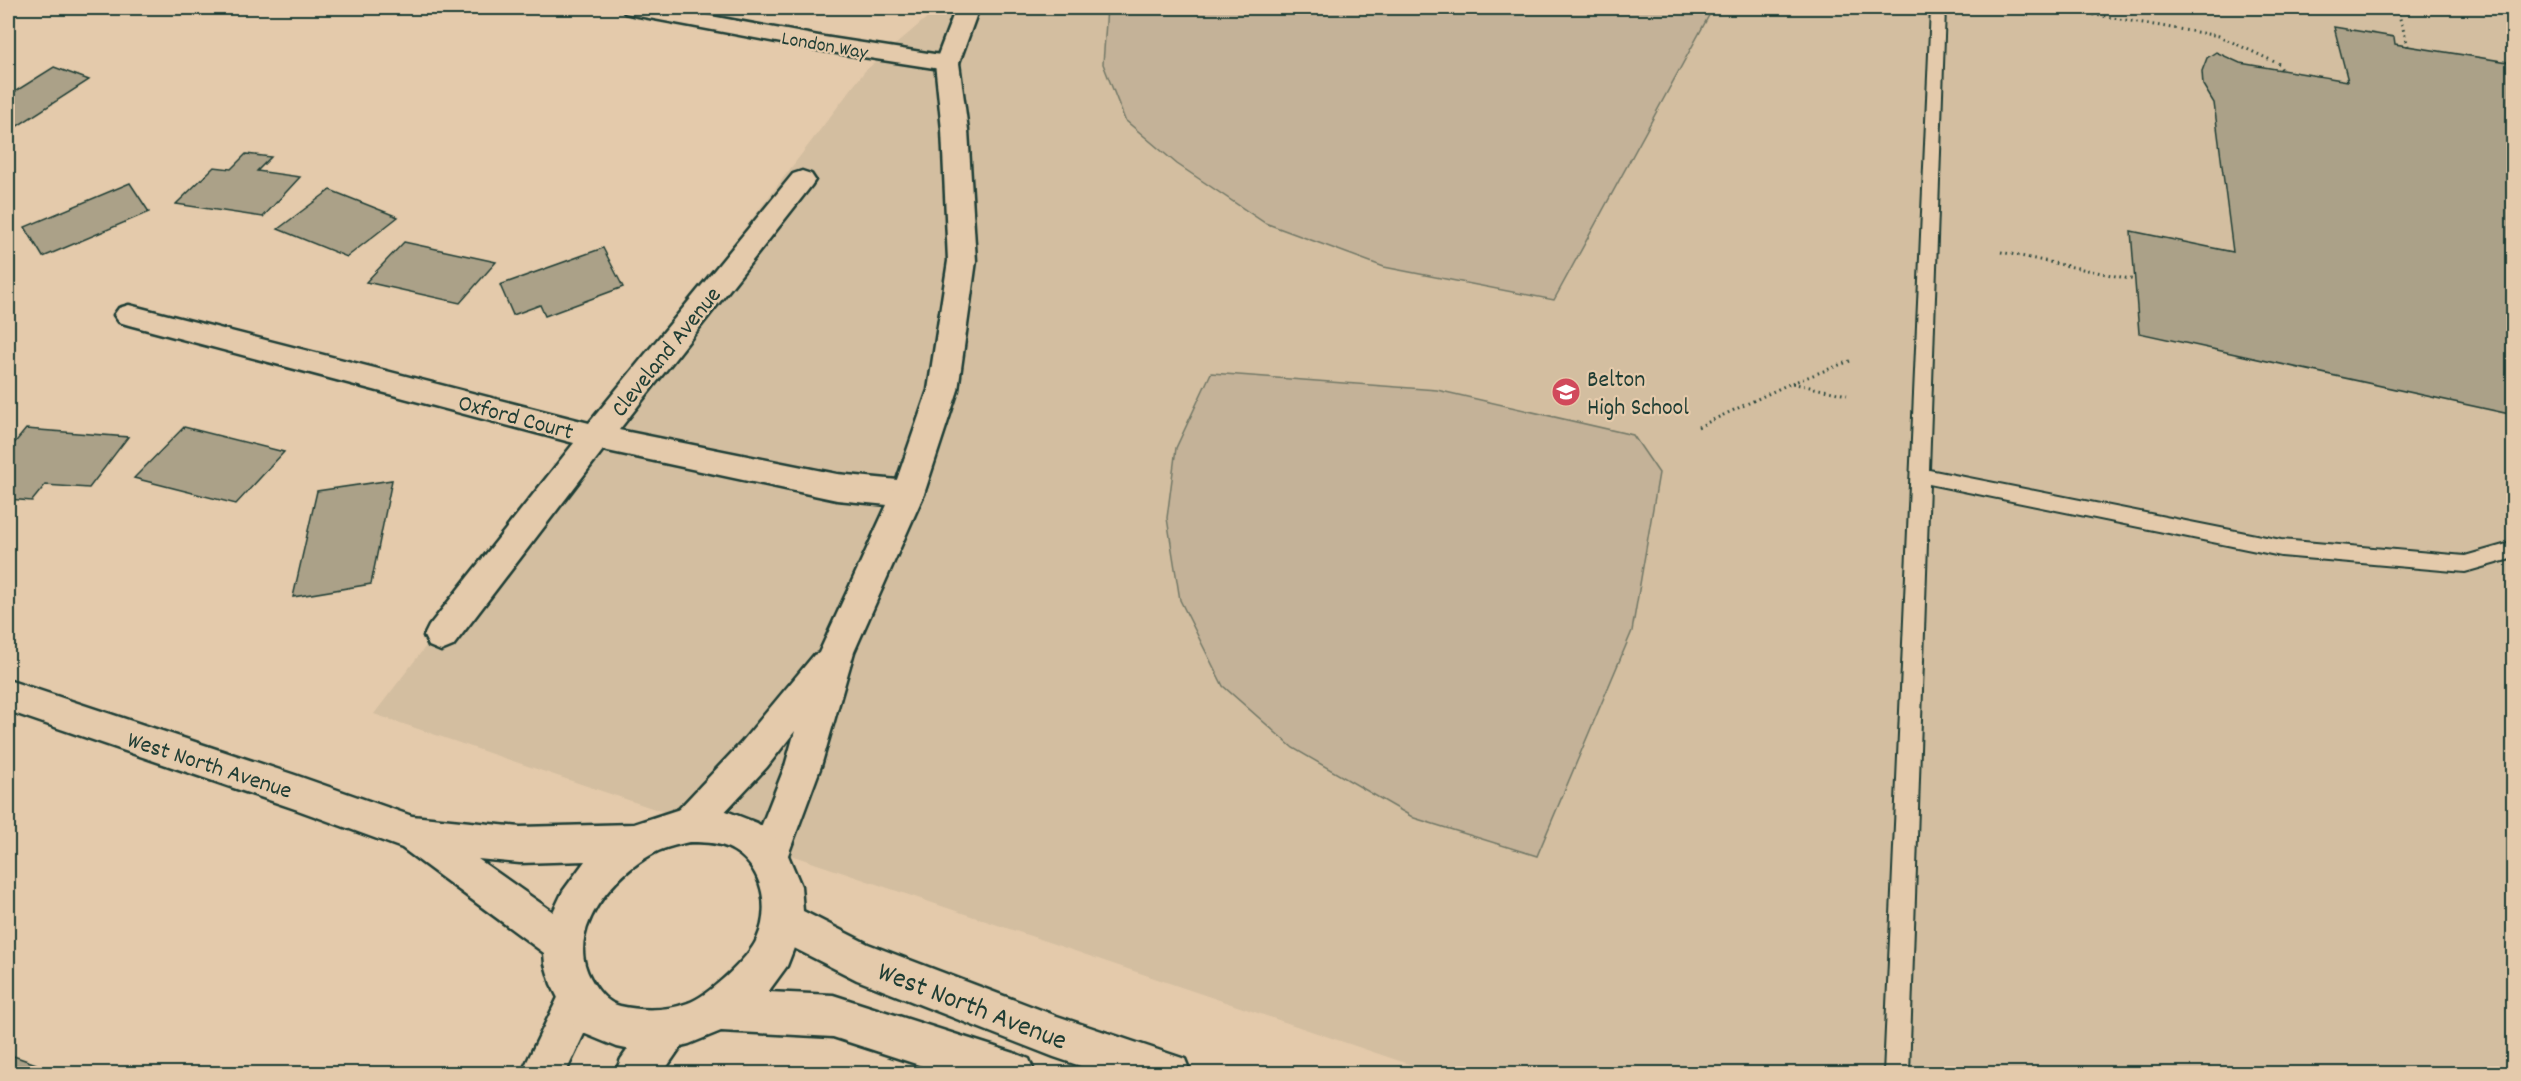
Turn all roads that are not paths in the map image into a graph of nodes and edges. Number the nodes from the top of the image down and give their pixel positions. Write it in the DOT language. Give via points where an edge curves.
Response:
graph roads {
  1 [pos="633,8"];
  2 [pos="967,8"];
  3 [pos="1938,8"];
  4 [pos="947,63"];
  5 [pos="802,180"];
  6 [pos="129,315"];
  7 [pos="596,437"];
  8 [pos="1919,475"];
  9 [pos="908,494"];
  10 [pos="2514,550"];
  11 [pos="441,636"];
  12 [pos="837,652"];
  13 [pos="8,696"];
  14 [pos="689,824"];
  15 [pos="412,834"];
  16 [pos="635,842"];
  17 [pos="769,855"];
  18 [pos="782,921"];
  19 [pos="564,943"];
  20 [pos="579,1000"];
  21 [pos="717,1010"];
  22 [pos="667,1029"];
  23 [pos="542,1074"];
  24 [pos="636,1074"];
  25 [pos="1014,1074"];
  26 [pos="1170,1074"];
  27 [pos="1896,1074"];
  1 -- 4 [label="street, London Way"];
  2 -- 4 [label="street"];
  3 -- 8 [label="lane"];
  4 -- 9 [label="street" via="962,261 944,390"];
  5 -- 7 [label="street, Cleveland Avenue"];
  6 -- 7 [label="street, Oxford Court"];
  7 -- 9 [label="street, Oxford Court" via="837,487"];
  7 -- 11 [label="street, Cleveland Avenue"];
  8 -- 10 [label="lane" via="2281,548 2465,564"];
  8 -- 27 [label="lane"];
  9 -- 12 [label="street"];
  12 -- 14 [label="street" via="754,755"];
  12 -- 17 [label="street" via="803,766"];
  13 -- 15 [label="street, West North Avenue"];
  14 -- 16 [label="street, West North Avenue"];
  14 -- 17 [label="street, West North Avenue" via="720,826 748,837"];
  15 -- 16 [label="street, West North Avenue" via="520,845"];
  15 -- 19 [label="street, West North Avenue"];
  16 -- 19 [label="street, West North Avenue" via="587,885 572,913"];
  17 -- 18 [label="street, West North Avenue" via="784,896"];
  18 -- 21 [label="street, West North Avenue" via="774,947 759,972"];
  18 -- 26 [label="street, West North Avenue" via="857,960 1054,1036"];
  19 -- 20 [label="street, West North Avenue" via="566,973"];
  20 -- 22 [label="street, West North Avenue" via="601,1021 632,1030"];
  20 -- 23 [label="street"];
  21 -- 22 [label="street, West North Avenue" via="693,1023"];
  21 -- 25 [label="street, West North Avenue" via="833,1016"];
  22 -- 24 [label="street"];
}
